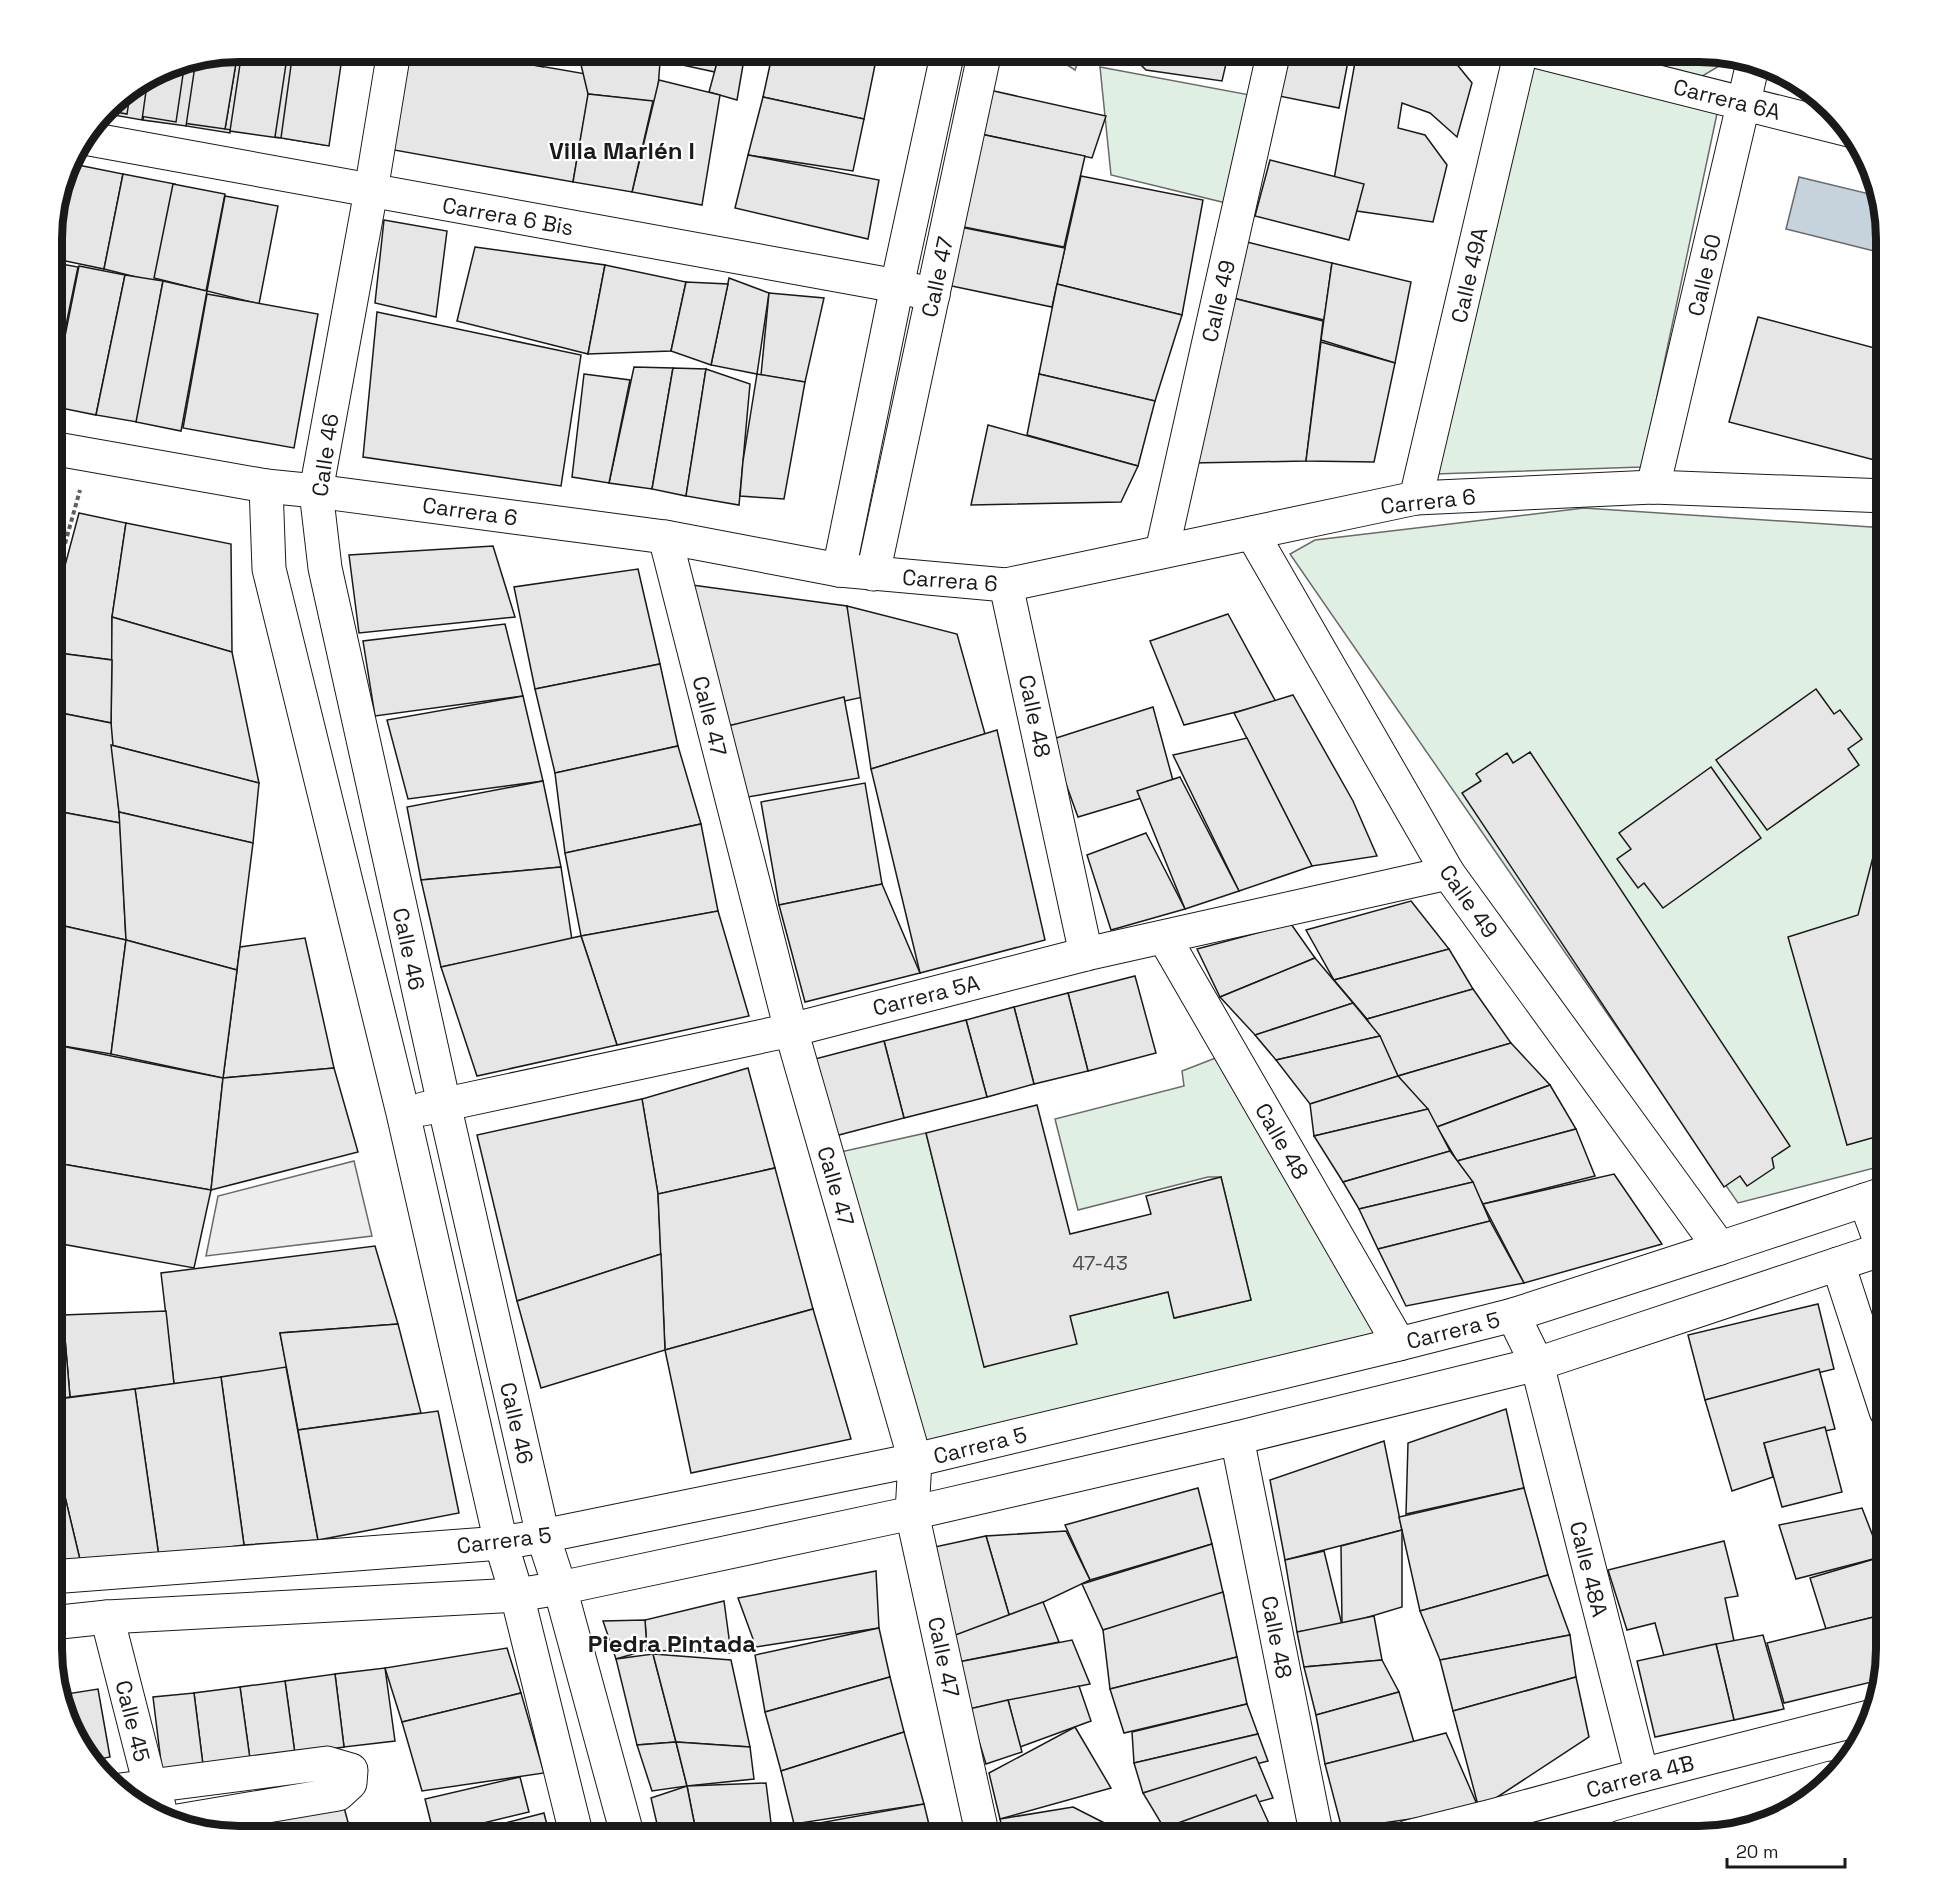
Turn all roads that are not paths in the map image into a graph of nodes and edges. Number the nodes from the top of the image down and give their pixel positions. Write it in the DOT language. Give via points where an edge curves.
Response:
graph roads {
  1 [pos="392,62"];
  2 [pos="946,62"];
  3 [pos="983,62"];
  4 [pos="1272,62"];
  5 [pos="1518,62"];
  6 [pos="1578,62"];
  7 [pos="1751,70"];
  8 [pos="1744,104"];
  9 [pos="1836,127"];
  10 [pos="91,139"];
  11 [pos="371,190"];
  12 [pos="897,286"];
  13 [pos="933,294"];
  14 [pos="62,450"];
  15 [pos="266,486"];
  16 [pos="1653,487"];
  17 [pos="316,491"];
  18 [pos="1876,496"];
  19 [pos="1416,498"];
  20 [pos="1252,532"];
  21 [pos="665,537"];
  22 [pos="1162,551"];
  23 [pos="839,570"];
  24 [pos="873,574"];
  25 [pos="1006,585"];
  26 [pos="1448,873"];
  27 [pos="1164,938"];
  28 [pos="1086,954"];
  29 [pos="790,1030"];
  30 [pos="444,1104"];
  31 [pos="403,1113"];
  32 [pos="1876,1196"];
  33 [pos="1720,1248"];
  34 [pos="1876,1255"];
  35 [pos="1838,1264"];
  36 [pos="1513,1315"];
  37 [pos="1399,1344"];
  38 [pos="1537,1364"];
  39 [pos="1876,1380"];
  40 [pos="1238,1438"];
  41 [pos="915,1460"];
  42 [pos="912,1513"];
  43 [pos="543,1536"];
  44 [pos="501,1543"];
  45 [pos="62,1576"];
  46 [pos="560,1588"];
  47 [pos="517,1595"];
  48 [pos="107,1617"];
  49 [pos="62,1622"];
  50 [pos="1861,1719"];
  51 [pos="1642,1775"];
  52 [pos="1816,1782"];
  53 [pos="135,1787"];
  54 [pos="148,1802"];
  55 [pos="187,1819"];
  56 [pos="574,1826"];
  57 [pos="625,1826"];
  58 [pos="981,1826"];
  59 [pos="1315,1826"];
  60 [pos="1498,1826"];
  61 [pos="1660,1826"];
  1 -- 11 [label="street, Calle 46"];
  2 -- 12 [label="street, Calle 47"];
  3 -- 13 [label="street, Calle 47"];
  4 -- 22 [label="street, Calle 49"];
  5 -- 19 [label="street, Calle 49A"];
  6 -- 8 [label="street, Carrera 6A"];
  7 -- 8 [label="street, Calle 50"];
  8 -- 9 [label="street, Carrera 6A"];
  8 -- 16 [label="street, Calle 50"];
  10 -- 11 [label="street, Carrera 6 Bis"];
  11 -- 12 [label="street, Carrera 6 Bis"];
  11 -- 17 [label="street, Calle 46"];
  12 -- 13 [label="street, Carrera 6 Bis"];
  12 -- 23 [label="street, Calle 47"];
  13 -- 24 [label="street, Calle 47"];
  14 -- 15 [label="street, Carrera 6"];
  15 -- 17 [label="street, Carrera 6"];
  15 -- 31 [label="street, Calle 46" via="269,569"];
  16 -- 18 [label="street, Carrera 6"];
  16 -- 19 [label="street, Carrera 6"];
  17 -- 21 [label="street, Carrera 6"];
  17 -- 30 [label="street, Calle 46" via="325,568"];
  19 -- 20 [label="street, Carrera 6"];
  20 -- 22 [label="street, Carrera 6"];
  20 -- 26 [label="street, Calle 49"];
  21 -- 23 [label="street, Carrera 6"];
  21 -- 29 [label="street, Calle 47"];
  22 -- 25 [label="street, Carrera 6"];
  23 -- 24 [label="street, Carrera 6"];
  24 -- 25 [label="street, Carrera 6"];
  25 -- 28 [label="street, Calle 48"];
  26 -- 27 [label="street, Carrera 5A"];
  26 -- 33 [label="street, Calle 49"];
  27 -- 28 [label="street, Carrera 5A"];
  27 -- 37 [label="street, Calle 48"];
  28 -- 29 [label="street, Carrera 5A"];
  29 -- 30 [label="street, Carrera 5A"];
  29 -- 41 [label="street, Calle 47"];
  30 -- 31 [label="street, Carrera 5A"];
  30 -- 43 [label="street, Calle 46"];
  31 -- 44 [label="street, Calle 46"];
  32 -- 33 [label="street, Carrera 5"];
  33 -- 36 [label="street, Carrera 5"];
  34 -- 35 [label="street"];
  35 -- 38 [label="street"];
  35 -- 39 [label="street"];
  36 -- 37 [label="street, Carrera 5"];
  36 -- 38 [label="street, Calle 48A"];
  37 -- 41 [label="street, Carrera 5"];
  38 -- 40 [label="street"];
  38 -- 51 [label="street, Calle 48A"];
  40 -- 42 [label="street"];
  40 -- 59 [label="street, Calle 48"];
  41 -- 42 [label="street, Calle 47"];
  41 -- 43 [label="street, Carrera 5"];
  42 -- 46 [label="street"];
  42 -- 58 [label="street, Calle 47"];
  43 -- 44 [label="street, Carrera 5"];
  43 -- 46 [label="street, Calle 46"];
  44 -- 45 [label="street, Carrera 5"];
  44 -- 47 [label="street, Calle 46"];
  46 -- 47 [label="street"];
  46 -- 57 [label="street, Calle 46"];
  47 -- 48 [label="street"];
  47 -- 56 [label="street, Calle 46"];
  48 -- 49 [label="street"];
  48 -- 53 [label="street, Calle 45"];
  50 -- 51 [label="street, Carrera 4B"];
  51 -- 60 [label="street, Carrera 4B"];
  52 -- 61 [label="street"];
  53 -- 54 [label="street, Calle 45"];
  53 -- 55 [label="street" via="327,1762 351,1770 350,1784 338,1794"];
}
